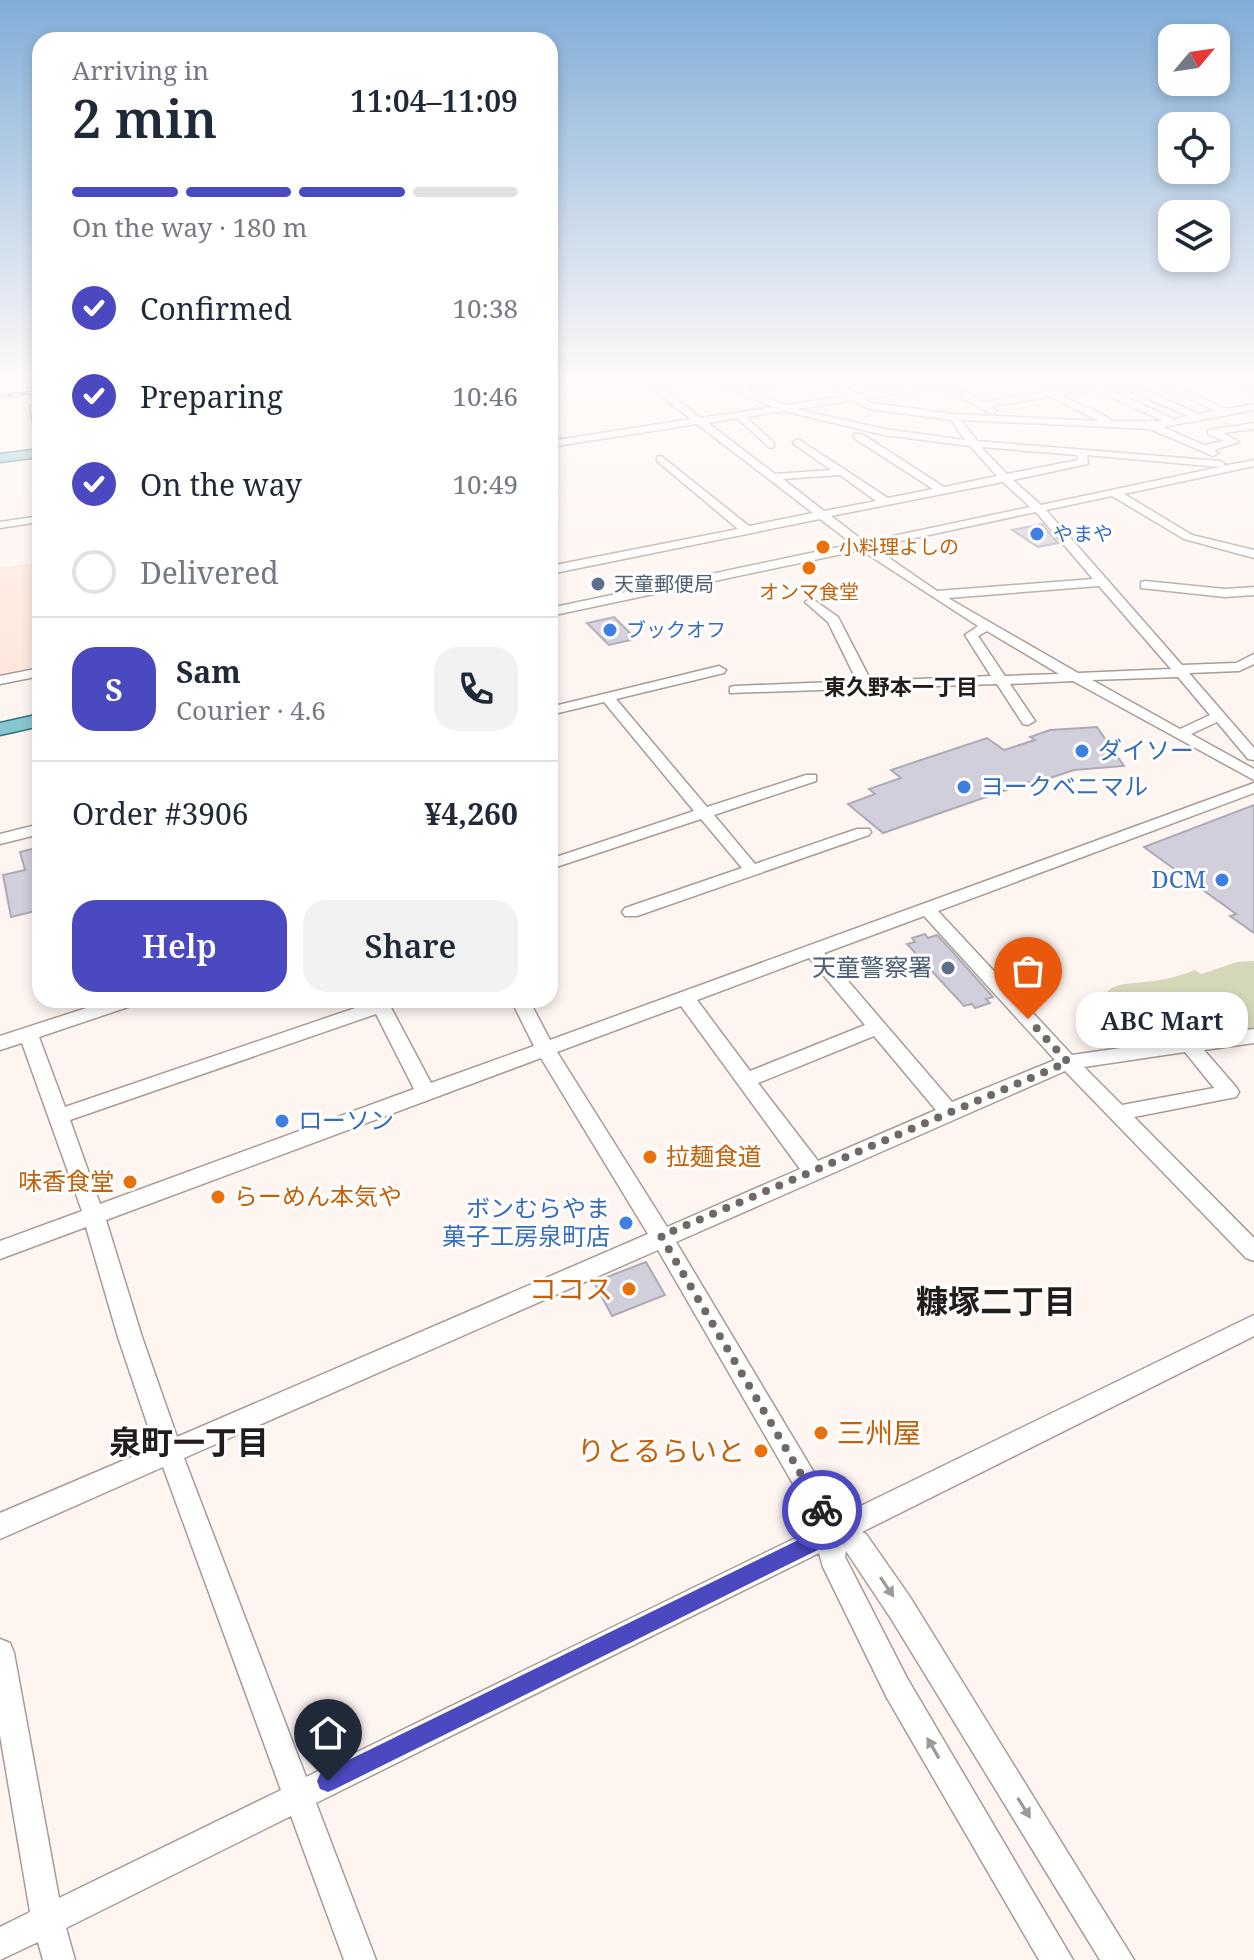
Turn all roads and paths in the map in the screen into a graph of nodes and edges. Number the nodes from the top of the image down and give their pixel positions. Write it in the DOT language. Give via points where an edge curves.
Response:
graph roads {
  1 [pos="674,469"];
  2 [pos="762,469"];
  3 [pos="838,469"];
  4 [pos="910,469"];
  5 [pos="995,469"];
  6 [pos="1049,469"];
  7 [pos="1227,469"];
  8 [pos="842,472"];
  9 [pos="772,477"];
  10 [pos="1004,479"];
  11 [pos="943,491"];
  12 [pos="1113,492"];
  13 [pos="887,503"];
  14 [pos="1039,509"];
  15 [pos="822,515"];
  16 [pos="32,520"];
  17 [pos="0,525"];
  18 [pos="748,531"];
  19 [pos="863,546"];
  20 [pos="1254,554"];
  21 [pos="558,568"];
  22 [pos="1102,582"];
  23 [pos="1145,585"];
  24 [pos="1254,591"];
  25 [pos="935,595"];
  26 [pos="811,602"];
  27 [pos="558,610"];
  28 [pos="985,627"];
  29 [pos="1254,658"];
  30 [pos="719,670"];
  31 [pos="1180,671"];
  32 [pos="32,674"];
  33 [pos="1074,676"];
  34 [pos="1001,678"];
  35 [pos="0,680"];
  36 [pos="866,685"];
  37 [pos="735,690"];
  38 [pos="607,697"];
  39 [pos="558,709"];
  40 [pos="1219,716"];
  41 [pos="1028,721"];
  42 [pos="32,722"];
  43 [pos="0,729"];
  44 [pos="1180,734"];
  45 [pos="1253,756"];
  46 [pos="1254,775"];
  47 [pos="811,778"];
  48 [pos="1254,788"];
  49 [pos="706,813"];
  50 [pos="32,831"];
  51 [pos="863,832"];
  52 [pos="0,839"];
  53 [pos="558,861"];
  54 [pos="752,870"];
  55 [pos="927,909"];
  56 [pos="631,912"];
  57 [pos="812,950"];
  58 [pos="685,998"];
  59 [pos="106,1008"];
  60 [pos="365,1008"];
  61 [pos="382,1008"];
  62 [pos="524,1008"];
  63 [pos="876,1028"];
  64 [pos="28,1033"];
  65 [pos="1254,1036"];
  66 [pos="0,1043"];
  67 [pos="1190,1046"];
  68 [pos="546,1051"];
  69 [pos="1068,1062"];
  70 [pos="746,1080"];
  71 [pos="426,1093"];
  72 [pos="949,1112"];
  73 [pos="1117,1113"];
  74 [pos="60,1116"];
  75 [pos="814,1172"];
  76 [pos="94,1216"];
  77 [pos="661,1236"];
  78 [pos="0,1250"];
  79 [pos="1254,1252"];
  80 [pos="1254,1325"];
  81 [pos="169,1451"];
  82 [pos="0,1526"];
  83 [pos="835,1532"];
  84 [pos="0,1653"];
  85 [pos="301,1795"];
  86 [pos="47,1919"];
  87 [pos="0,1944"];
  88 [pos="59,1960"];
  89 [pos="360,1960"];
  90 [pos="1057,1960"];
  91 [pos="1118,1960"];
  1 -- 18 [label="street"];
  2 -- 9 [label="street"];
  3 -- 8 [label="street"];
  4 -- 11 [label="street"];
  5 -- 10 [label="street"];
  6 -- 10 [label="street"];
  7 -- 12 [label="street"];
  8 -- 9 [label="street"];
  8 -- 13 [label="street"];
  9 -- 15 [label="street"];
  10 -- 11 [label="street"];
  10 -- 14 [label="street"];
  11 -- 13 [label="street"];
  12 -- 14 [label="street"];
  12 -- 20 [label="street" via="1188,537"];
  13 -- 15 [label="street"];
  14 -- 19 [label="street"];
  14 -- 22 [label="street"];
  15 -- 18 [label="street"];
  15 -- 19 [label="street"];
  16 -- 17 [label="street"];
  18 -- 21 [label="street"];
  19 -- 25 [label="street"];
  19 -- 27 [label="street"];
  22 -- 25 [label="street"];
  22 -- 31 [label="street"];
  23 -- 24 [label="street"];
  25 -- 28 [label="street"];
  26 -- 36 [label="street" via="833,620"];
  28 -- 33 [label="street"];
  28 -- 34 [label="street" via="971,635"];
  29 -- 31 [label="street" via="1239,667"];
  30 -- 38 [label="street"];
  31 -- 33 [label="street"];
  31 -- 40 [label="street"];
  32 -- 35 [label="street"];
  33 -- 34 [label="street"];
  33 -- 44 [label="street"];
  34 -- 36 [label="street"];
  34 -- 41 [label="street"];
  36 -- 37 [label="street"];
  38 -- 39 [label="street"];
  38 -- 49 [label="street"];
  40 -- 44 [label="street"];
  40 -- 45 [label="street"];
  42 -- 43 [label="main road"];
  44 -- 46 [label="street"];
  47 -- 49 [label="street"];
  48 -- 55 [label="street"];
  49 -- 53 [label="street"];
  49 -- 54 [label="street"];
  50 -- 52 [label="street"];
  51 -- 54 [label="street"];
  54 -- 56 [label="street"];
  55 -- 57 [label="street"];
  55 -- 69 [label="street"];
  57 -- 58 [label="street"];
  57 -- 63 [label="street"];
  58 -- 68 [label="street"];
  58 -- 70 [label="street"];
  59 -- 64 [label="street"];
  60 -- 74 [label="street"];
  61 -- 71 [label="street"];
  62 -- 68 [label="street"];
  63 -- 70 [label="street"];
  63 -- 72 [label="street"];
  64 -- 66 [label="street"];
  64 -- 74 [label="street"];
  65 -- 67 [label="street"];
  67 -- 69 [label="street"];
  67 -- 73 [label="street" via="1229,1092"];
  68 -- 71 [label="street"];
  68 -- 77 [label="street"];
  69 -- 72 [label="street"];
  69 -- 73 [label="street"];
  70 -- 75 [label="street"];
  71 -- 76 [label="street"];
  72 -- 75 [label="street"];
  73 -- 79 [label="street"];
  74 -- 76 [label="street"];
  75 -- 77 [label="street"];
  76 -- 78 [label="street"];
  76 -- 81 [label="street"];
  77 -- 81 [label="street"];
  77 -- 83 [label="street"];
  80 -- 83 [label="street"];
  81 -- 82 [label="street"];
  81 -- 85 [label="street"];
  83 -- 85 [label="street"];
  90 -- 83 [label="street, one-way" via="897,1688 832,1558"];
  83 -- 91 [label="street, one-way" via="857,1543 900,1607"];
  84 -- 86 [label="street"];
  85 -- 86 [label="street"];
  85 -- 89 [label="street"];
  86 -- 87 [label="street"];
  86 -- 88 [label="street"];
}
